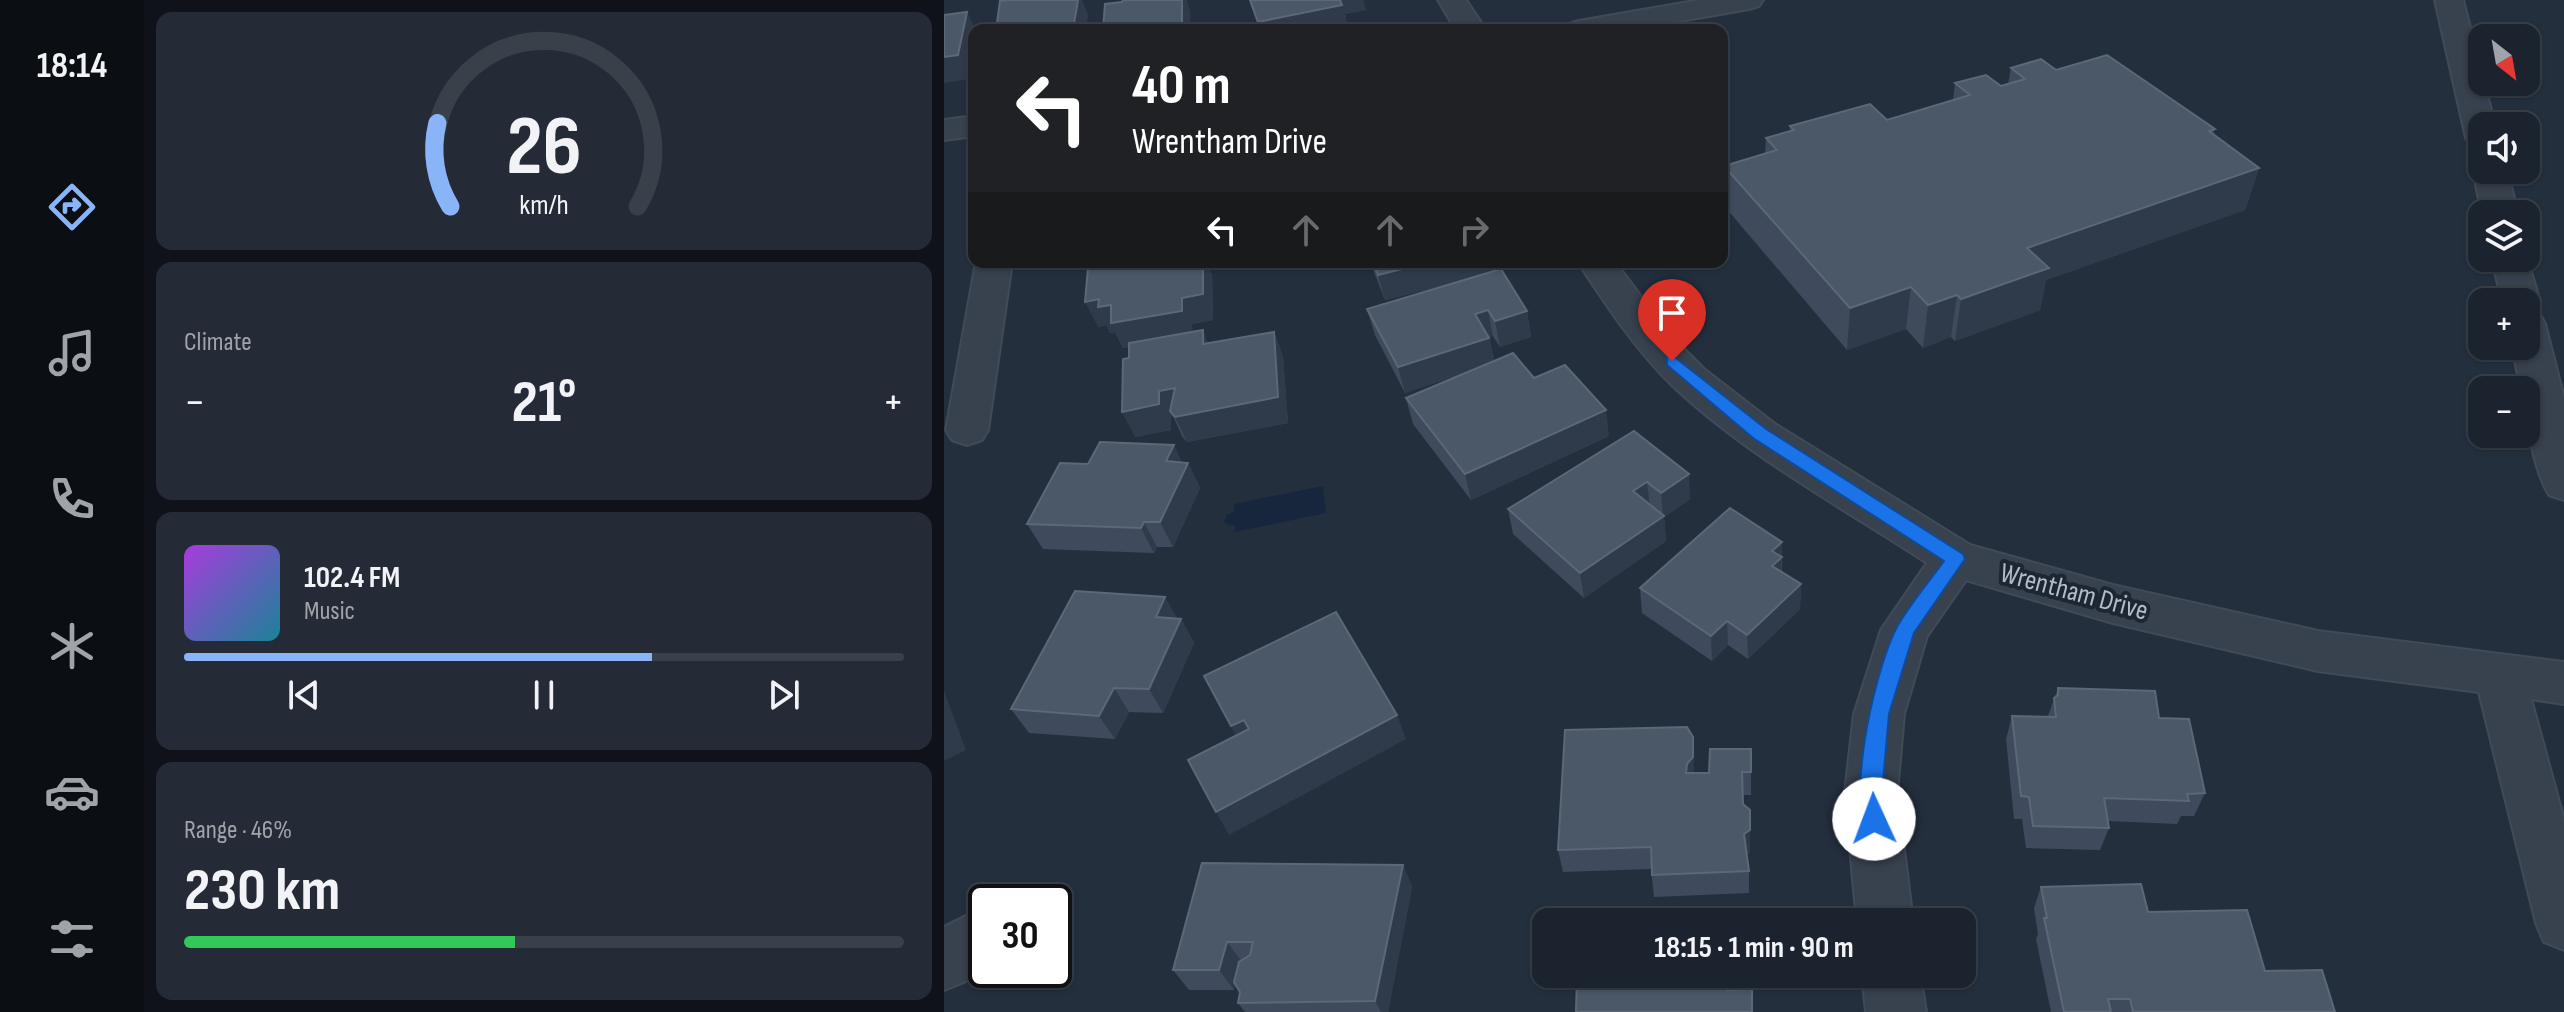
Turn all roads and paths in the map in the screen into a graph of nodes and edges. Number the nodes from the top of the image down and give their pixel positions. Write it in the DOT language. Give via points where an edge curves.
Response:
graph roads {
  1 [pos="1452,0"];
  2 [pos="1749,0"];
  3 [pos="2449,0"];
  4 [pos="1467,24"];
  5 [pos="1613,24"];
  6 [pos="2476,112"];
  7 [pos="968,127"];
  8 [pos="944,130"];
  9 [pos="993,268"];
  10 [pos="1600,268"];
  11 [pos="2535,360"];
  12 [pos="967,430"];
  13 [pos="2564,484"];
  14 [pos="1956,559"];
  15 [pos="2500,676"];
  16 [pos="2564,683"];
  17 [pos="1883,908"];
  18 [pos="2564,923"];
  19 [pos="1893,988"];
  20 [pos="1896,1012"];
  1 -- 4 [label="street"];
  2 -- 5 [label="street"];
  3 -- 6 [label="street"];
  7 -- 8 [label="street"];
  9 -- 12 [label="street"];
  10 -- 14 [label="street, Wrentham Drive" via="1655,343 1690,379 1760,434"];
  11 -- 13 [label="street"];
  14 -- 15 [label="street, Wrentham Drive" via="2113,604 2318,651"];
  14 -- 17 [label="street" via="1905,630 1879,714 1871,793"];
  15 -- 16 [label="street, Wrentham Drive"];
  15 -- 18 [label="street"];
  19 -- 20 [label="street"];
}
